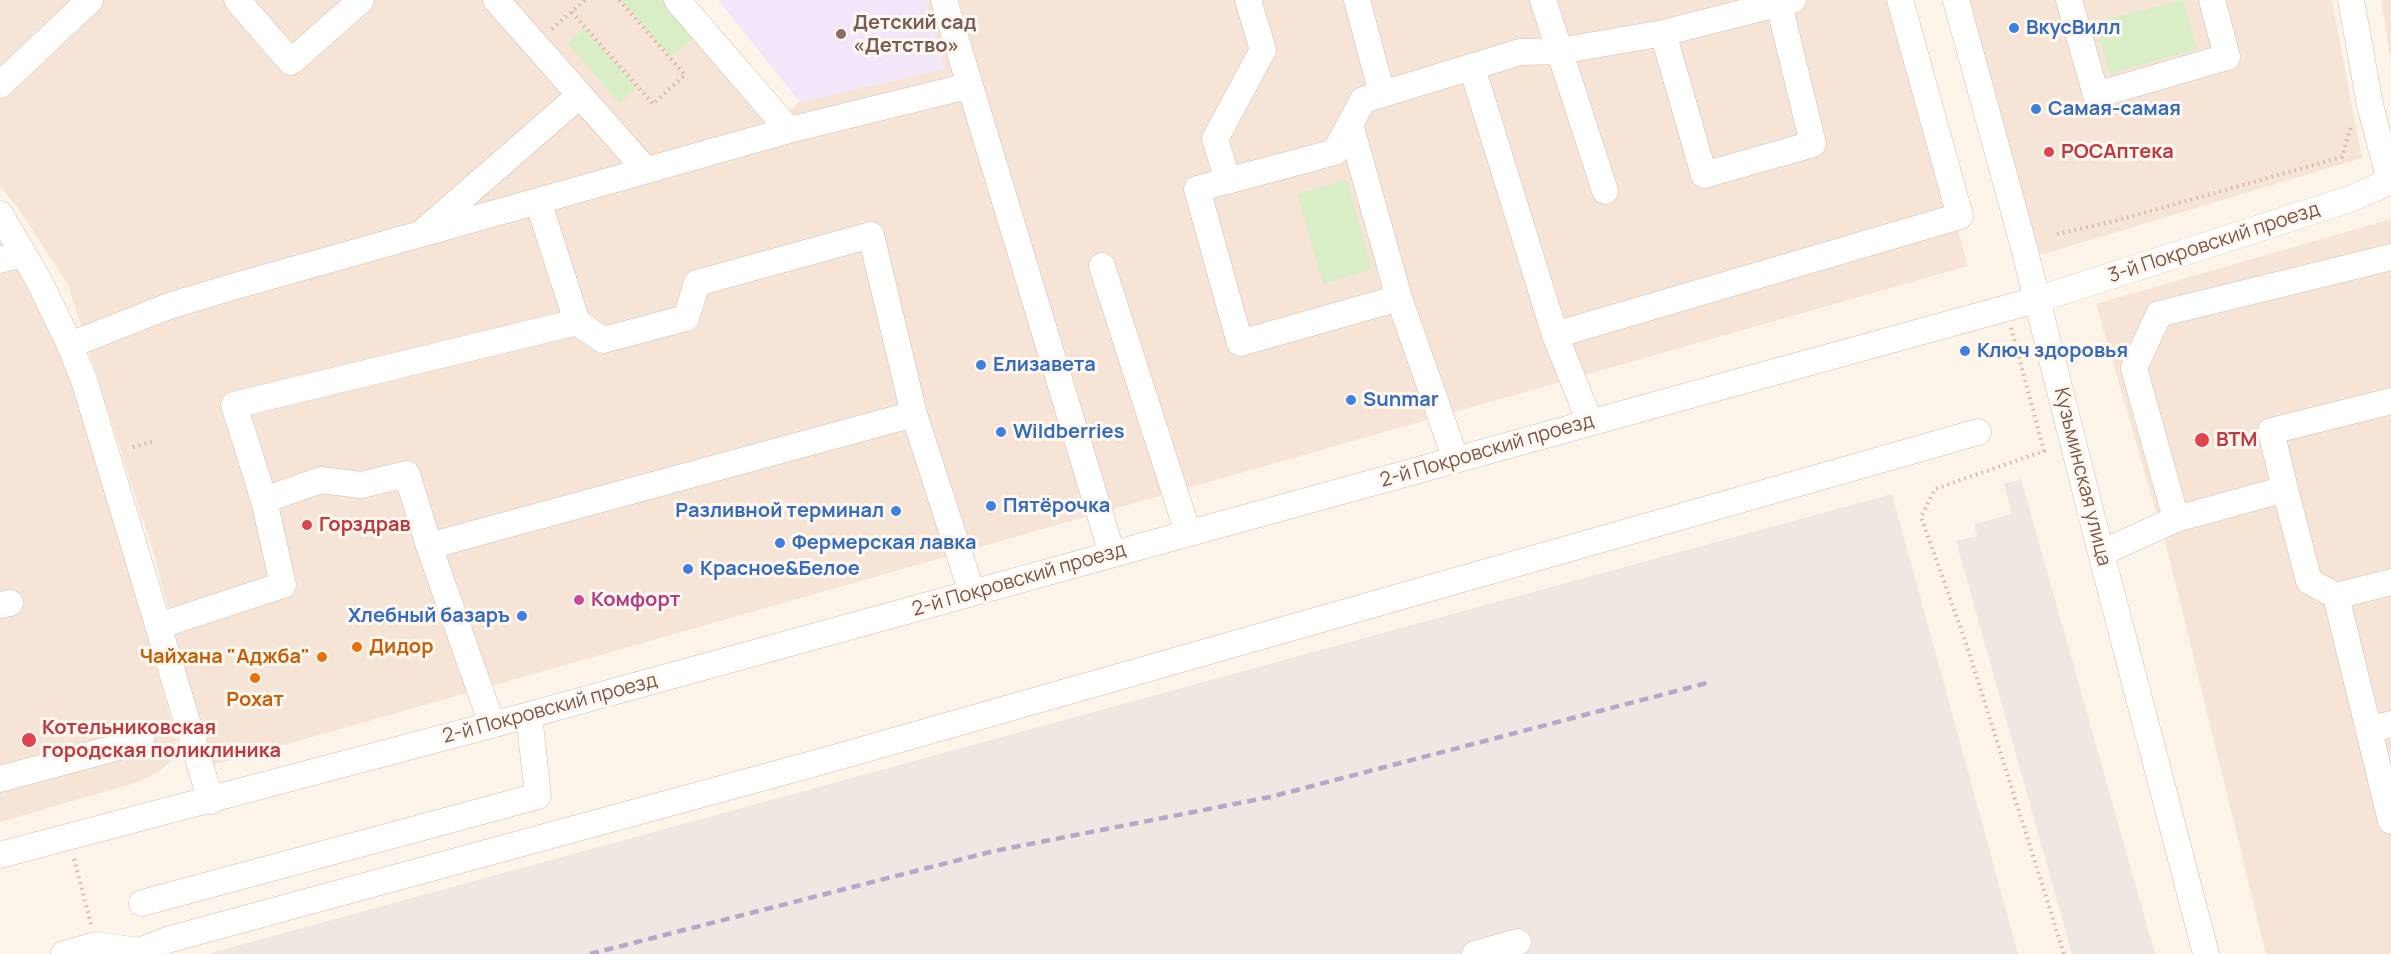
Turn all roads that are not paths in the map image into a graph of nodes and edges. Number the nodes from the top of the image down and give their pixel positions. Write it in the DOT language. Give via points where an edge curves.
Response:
graph roads {
  1 [pos="90,0"];
  2 [pos="237,0"];
  3 [pos="361,0"];
  4 [pos="496,0"];
  5 [pos="677,0"];
  6 [pos="944,0"];
  7 [pos="1248,0"];
  8 [pos="1357,0"];
  9 [pos="1544,0"];
  10 [pos="1900,0"];
  11 [pos="1956,0"];
  12 [pos="2069,0"];
  13 [pos="2212,0"];
  14 [pos="2351,0"];
  15 [pos="1783,1"];
  16 [pos="1663,33"];
  17 [pos="1560,51"];
  18 [pos="1472,68"];
  19 [pos="0,85"];
  20 [pos="968,86"];
  21 [pos="1382,94"];
  22 [pos="580,95"];
  23 [pos="1350,124"];
  24 [pos="789,130"];
  25 [pos="646,170"];
  26 [pos="1228,181"];
  27 [pos="2390,181"];
  28 [pos="1605,191"];
  29 [pos="538,201"];
  30 [pos="0,214"];
  31 [pos="420,234"];
  32 [pos="12,257"];
  33 [pos="2391,257"];
  34 [pos="1102,266"];
  35 [pos="1399,298"];
  36 [pos="2036,300"];
  37 [pos="577,322"];
  38 [pos="1555,334"];
  39 [pos="70,345"];
  40 [pos="2391,401"];
  41 [pos="914,414"];
  42 [pos="1590,422"];
  43 [pos="1978,432"];
  44 [pos="1456,460"];
  45 [pos="2285,489"];
  46 [pos="264,500"];
  47 [pos="2175,519"];
  48 [pos="1188,533"];
  49 [pos="429,546"];
  50 [pos="2101,553"];
  51 [pos="1113,555"];
  52 [pos="2391,582"];
  53 [pos="972,593"];
  54 [pos="2336,596"];
  55 [pos="158,626"];
  56 [pos="529,715"];
  57 [pos="492,724"];
  58 [pos="2380,727"];
  59 [pos="141,741"];
  60 [pos="0,779"];
  61 [pos="211,801"];
  62 [pos="2391,821"];
  63 [pos="0,855"];
  64 [pos="141,903"];
  65 [pos="1518,942"];
  66 [pos="140,953"];
  67 [pos="64,954"];
  68 [pos="1475,954"];
  69 [pos="2206,954"];
  1 -- 19 [label="street"];
  2 -- 3 [label="street" via="291,62"];
  4 -- 22 [label="street"];
  5 -- 24 [label="street"];
  6 -- 20 [label="street"];
  7 -- 26 [label="street" via="1263,50 1215,140"];
  8 -- 21 [label="street"];
  9 -- 17 [label="street"];
  10 -- 38 [label="street" via="1959,216"];
  11 -- 36 [label="street, Кузьминская улица"];
  12 -- 13 [label="street" via="2097,95 2227,57"];
  14 -- 27 [label="street" via="2370,105"];
  15 -- 16 [label="street"];
  15 -- 16 [label="street" via="1813,144 1704,175"];
  16 -- 17 [label="street"];
  17 -- 18 [label="street" via="1520,52"];
  17 -- 28 [label="street"];
  18 -- 21 [label="street"];
  18 -- 38 [label="street"];
  20 -- 24 [label="street"];
  20 -- 51 [label="street"];
  21 -- 23 [label="street" via="1363,100"];
  22 -- 25 [label="street"];
  22 -- 31 [label="street"];
  23 -- 26 [label="street" via="1335,152"];
  23 -- 35 [label="street"];
  24 -- 25 [label="street"];
  25 -- 29 [label="street"];
  26 -- 35 [label="street" via="1197,189 1240,343"];
  27 -- 36 [label="street, 3-й Покровский проезд" via="2350,199"];
  29 -- 31 [label="street"];
  29 -- 37 [label="street"];
  30 -- 32 [label="street"];
  31 -- 39 [label="street" via="169,306"];
  32 -- 39 [label="street"];
  33 -- 47 [label="street" via="2159,314 2134,368"];
  34 -- 48 [label="street"];
  35 -- 44 [label="street"];
  36 -- 42 [label="street, 2-й Покровский проезд"];
  36 -- 50 [label="street, Кузьминская улица"];
  37 -- 41 [label="street" via="603,340 686,318 697,283 871,235"];
  37 -- 46 [label="street" via="234,405"];
  38 -- 42 [label="street"];
  39 -- 55 [label="street" via="95,411"];
  40 -- 45 [label="street" via="2271,432"];
  41 -- 49 [label="street"];
  41 -- 53 [label="street"];
  42 -- 44 [label="street, 2-й Покровский проезд"];
  43 -- 66 [label="street" via="843,755 166,940"];
  44 -- 48 [label="street, 2-й Покровский проезд"];
  45 -- 47 [label="street"];
  45 -- 54 [label="street" via="2309,581"];
  46 -- 49 [label="street" via="321,480 361,485 407,474"];
  46 -- 55 [label="street" via="283,585"];
  47 -- 50 [label="street"];
  48 -- 51 [label="street, 2-й Покровский проезд"];
  49 -- 57 [label="street"];
  50 -- 69 [label="street, Кузьминская улица"];
  51 -- 53 [label="street, 2-й Покровский проезд"];
  52 -- 54 [label="street"];
  53 -- 56 [label="street, 2-й Покровский проезд"];
  54 -- 58 [label="street"];
  55 -- 61 [label="street"];
  56 -- 57 [label="street, 2-й Покровский проезд"];
  56 -- 64 [label="street" via="538,796"];
  57 -- 61 [label="street, 2-й Покровский проезд"];
  58 -- 62 [label="street"];
  59 -- 60 [label="street"];
  61 -- 63 [label="street, 2-й Покровский проезд"];
  65 -- 68 [label="street"];
  66 -- 67 [label="street" via="96,945"];
}
